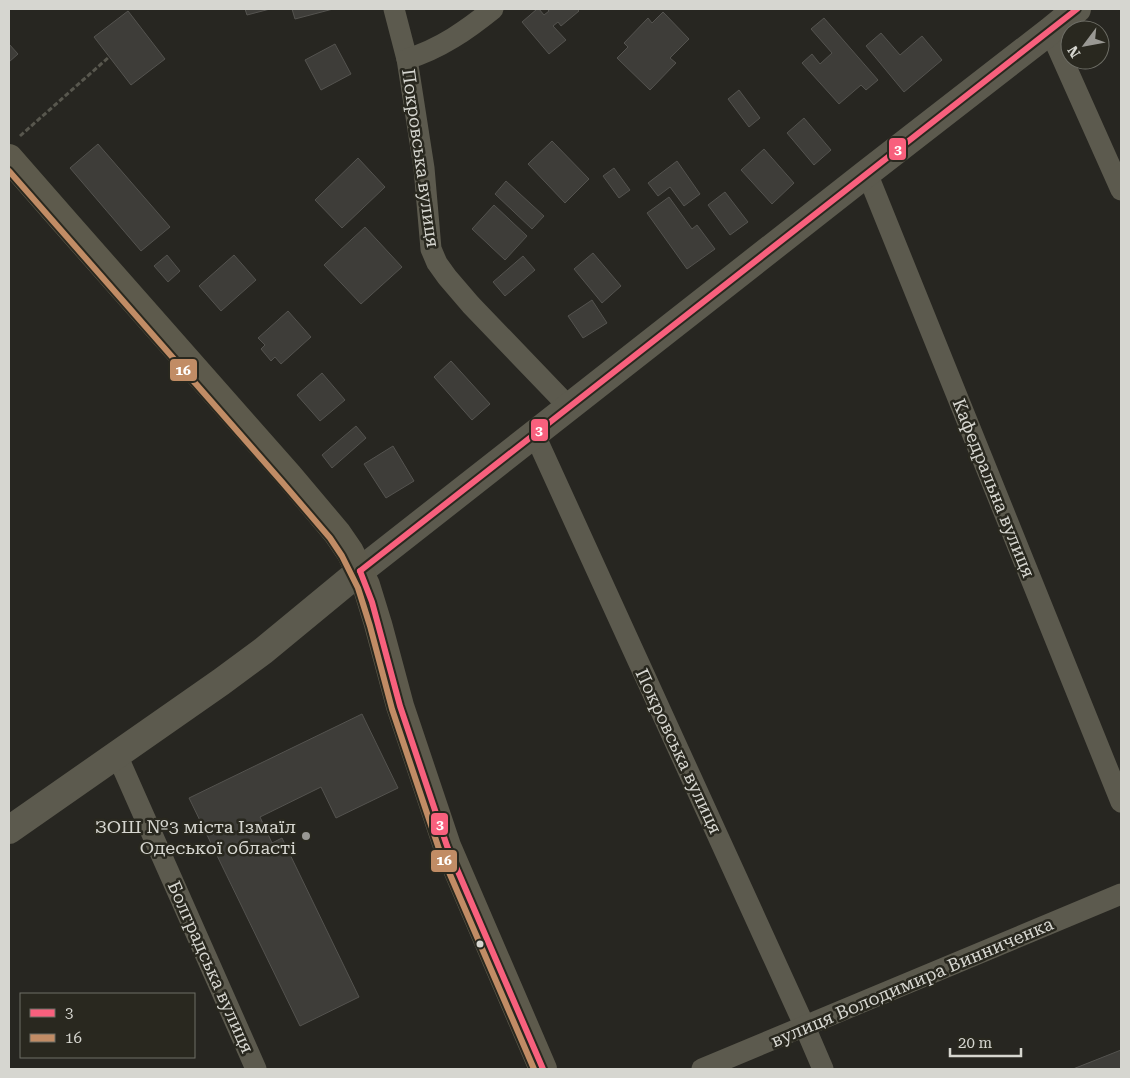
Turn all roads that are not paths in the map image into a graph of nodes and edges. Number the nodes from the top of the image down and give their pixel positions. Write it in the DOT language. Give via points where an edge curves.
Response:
graph roads {
  1 [pos="394,9"];
  2 [pos="493,9"];
  3 [pos="1077,9"];
  4 [pos="1050,31"];
  5 [pos="407,59"];
  6 [pos="12,150"];
  7 [pos="867,173"];
  8 [pos="1121,190"];
  9 [pos="569,407"];
  10 [pos="534,433"];
  11 [pos="360,571"];
  12 [pos="117,755"];
  13 [pos="1121,802"];
  14 [pos="9,830"];
  15 [pos="1121,894"];
  16 [pos="805,1027"];
  17 [pos="256,1069"];
  18 [pos="543,1069"];
  19 [pos="702,1069"];
  20 [pos="823,1069"];
  1 -- 5 [label="street, Покровська вулиця"];
  2 -- 5 [label="street" via="451,39"];
  3 -- 4 [label="street"];
  4 -- 7 [label="street"];
  4 -- 8 [label="street"];
  5 -- 9 [label="street, Покровська вулиця" via="424,168 431,249 437,263 470,305"];
  6 -- 11 [label="main road" via="317,507"];
  7 -- 9 [label="street"];
  7 -- 13 [label="street, Кафедральна вулиця"];
  9 -- 10 [label="street"];
  10 -- 11 [label="street"];
  10 -- 16 [label="street, Покровська вулиця"];
  11 -- 12 [label="street" via="263,651"];
  11 -- 18 [label="main road" via="372,602 400,706 447,846"];
  12 -- 14 [label="street"];
  12 -- 17 [label="street, Болградська вулиця"];
  15 -- 16 [label="street, вулиця Володимира Винниченка"];
  16 -- 19 [label="street, вулиця Володимира Винниченка"];
  16 -- 20 [label="street, Покровська вулиця"];
}
